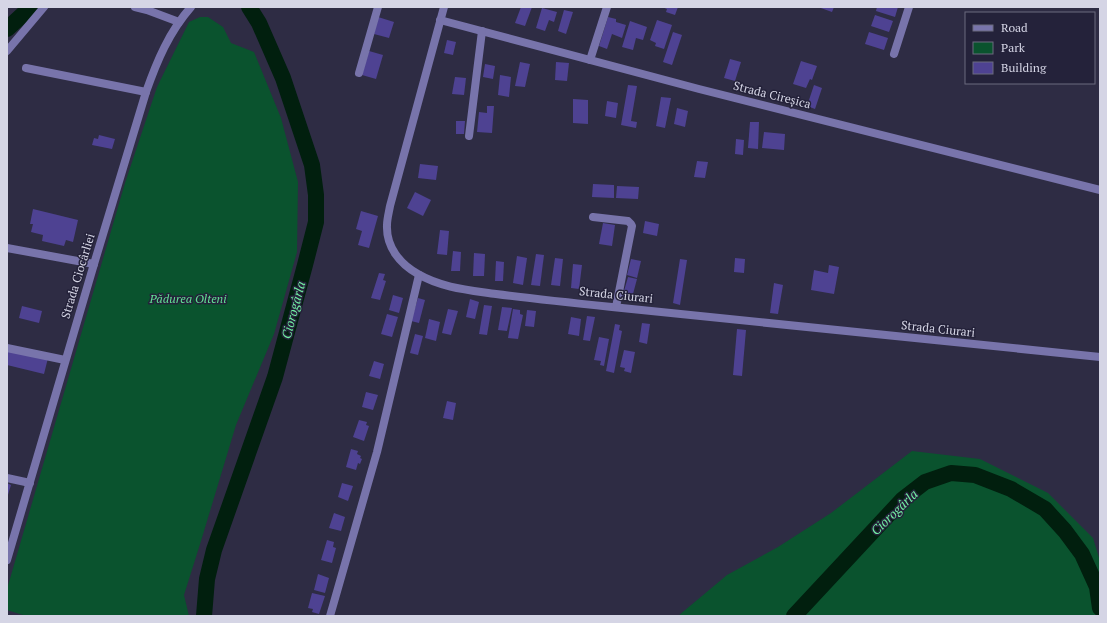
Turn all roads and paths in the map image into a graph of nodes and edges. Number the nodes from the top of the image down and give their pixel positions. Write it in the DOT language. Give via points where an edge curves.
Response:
graph roads {
  1 [pos="44,7"];
  2 [pos="135,7"];
  3 [pos="191,7"];
  4 [pos="378,7"];
  5 [pos="444,7"];
  6 [pos="608,7"];
  7 [pos="909,7"];
  8 [pos="440,20"];
  9 [pos="179,22"];
  10 [pos="482,32"];
  11 [pos="7,51"];
  12 [pos="894,54"];
  13 [pos="590,60"];
  14 [pos="26,68"];
  15 [pos="359,73"];
  16 [pos="146,92"];
  17 [pos="469,136"];
  18 [pos="1100,190"];
  19 [pos="592,217"];
  20 [pos="7,248"];
  21 [pos="94,264"];
  22 [pos="419,275"];
  23 [pos="616,307"];
  24 [pos="7,348"];
  25 [pos="1100,358"];
  26 [pos="66,360"];
  27 [pos="7,478"];
  28 [pos="30,483"];
  29 [pos="7,560"];
  30 [pos="330,616"];
  1 -- 11 [label="street"];
  2 -- 9 [label="street"];
  3 -- 9 [label="street, Strada Ciocârliei"];
  4 -- 15 [label="street"];
  5 -- 8 [label="street, Strada Ciurari"];
  6 -- 13 [label="street"];
  7 -- 12 [label="street"];
  8 -- 10 [label="street, Strada Cireșica"];
  8 -- 22 [label="street, Strada Ciurari" via="386,225 391,248 397,257"];
  9 -- 16 [label="street, Strada Ciocârliei" via="160,56"];
  10 -- 13 [label="street, Strada Cireșica"];
  10 -- 17 [label="street"];
  13 -- 18 [label="street, Strada Cireșica"];
  14 -- 16 [label="street"];
  16 -- 21 [label="street, Strada Ciocârliei"];
  19 -- 23 [label="street" via="628,222 632,226"];
  20 -- 21 [label="street"];
  21 -- 26 [label="street, Strada Ciocârliei"];
  22 -- 23 [label="street, Strada Ciurari" via="449,287"];
  22 -- 30 [label="street" via="377,452"];
  23 -- 25 [label="street, Strada Ciurari"];
  24 -- 26 [label="street"];
  26 -- 28 [label="street, Strada Ciocârliei"];
  27 -- 28 [label="street"];
  28 -- 29 [label="street, Strada Ciocârliei"];
}
